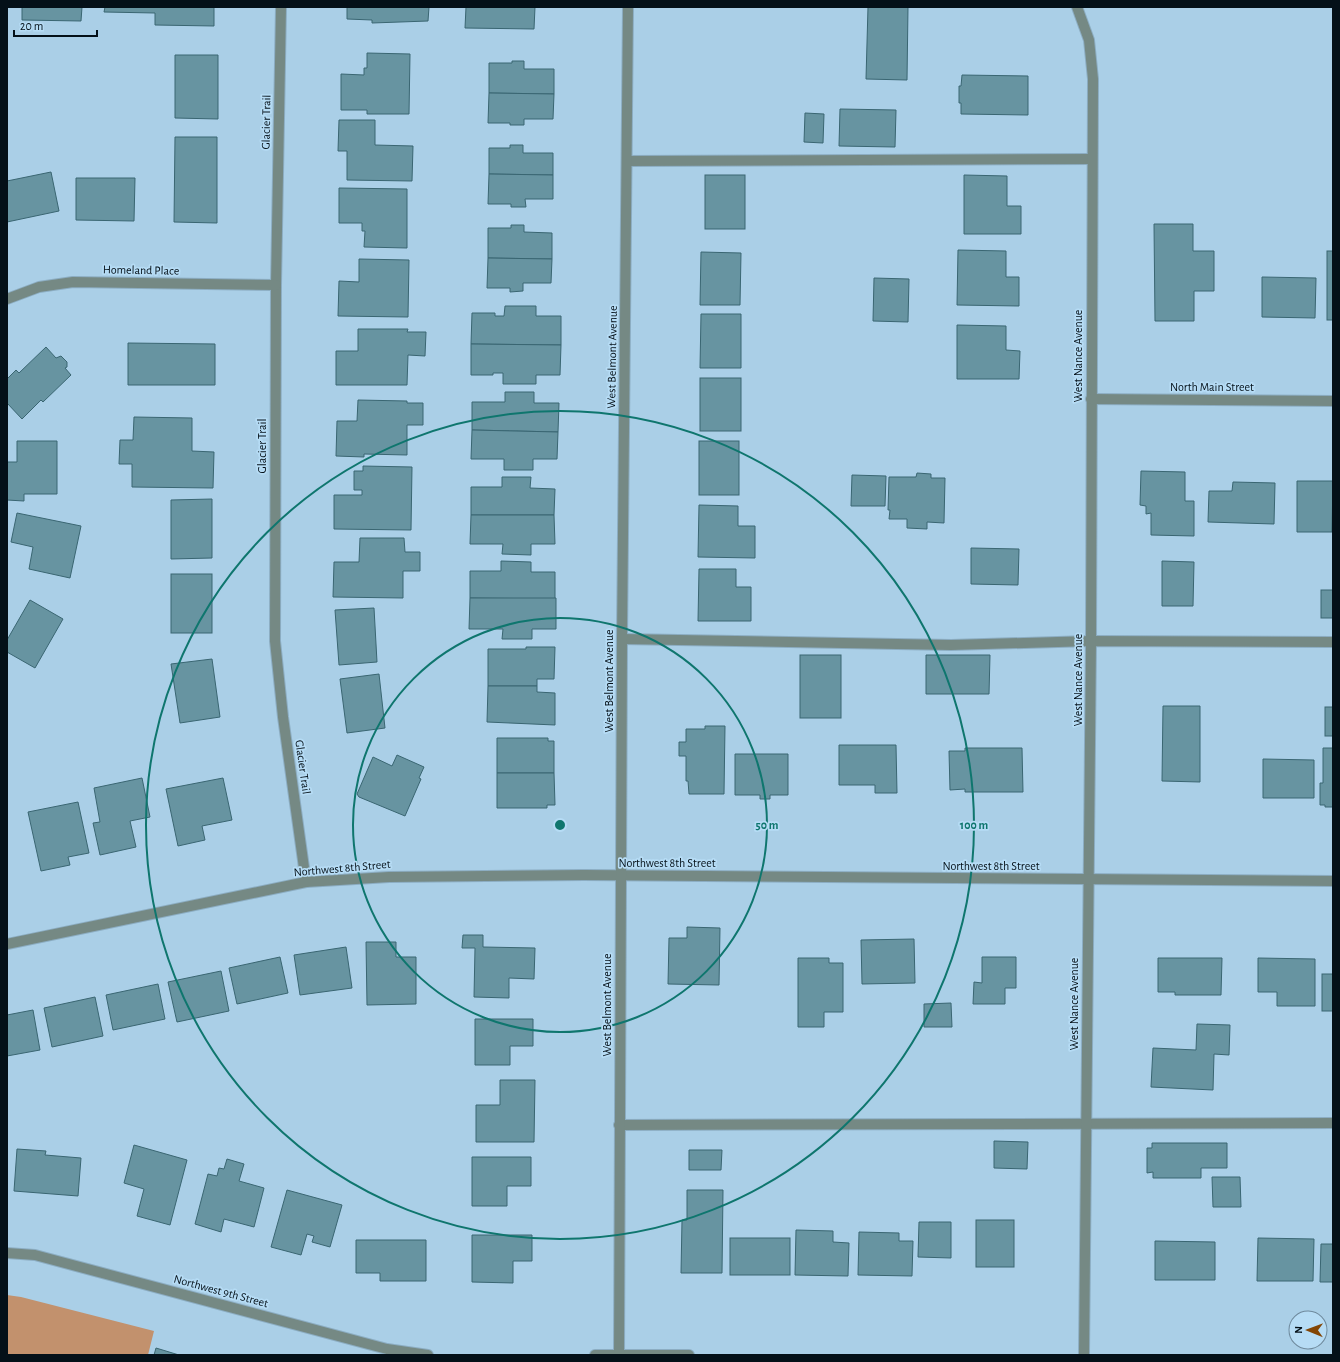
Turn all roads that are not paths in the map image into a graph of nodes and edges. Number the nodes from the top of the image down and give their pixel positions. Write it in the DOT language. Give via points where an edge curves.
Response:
graph roads {
  1 [pos="281,7"];
  2 [pos="628,7"];
  3 [pos="1077,7"];
  4 [pos="1092,159"];
  5 [pos="627,161"];
  6 [pos="276,285"];
  7 [pos="7,300"];
  8 [pos="1091,399"];
  9 [pos="1333,401"];
  10 [pos="622,639"];
  11 [pos="1091,641"];
  12 [pos="1333,642"];
  13 [pos="622,876"];
  14 [pos="1089,879"];
  15 [pos="1333,881"];
  16 [pos="306,882"];
  17 [pos="7,944"];
  18 [pos="1333,1123"];
  19 [pos="1087,1124"];
  20 [pos="619,1125"];
  21 [pos="7,1253"];
  22 [pos="428,1355"];
  23 [pos="595,1355"];
  24 [pos="619,1355"];
  25 [pos="689,1355"];
  26 [pos="1084,1355"];
  1 -- 6 [label="street, Glacier Trail"];
  2 -- 5 [label="street, West Belmont Avenue"];
  3 -- 4 [label="street, West Nance Avenue" via="1092,55"];
  4 -- 5 [label="street"];
  4 -- 8 [label="street, West Nance Avenue"];
  5 -- 10 [label="street, West Belmont Avenue"];
  6 -- 7 [label="street, Homeland Place" via="73,282 39,288"];
  6 -- 16 [label="street, Glacier Trail" via="275,641"];
  8 -- 9 [label="street, North Main Street"];
  8 -- 11 [label="street, West Nance Avenue"];
  10 -- 11 [label="street" via="951,645"];
  10 -- 13 [label="street, West Belmont Avenue"];
  11 -- 12 [label="street"];
  11 -- 14 [label="street, West Nance Avenue"];
  13 -- 14 [label="street, Northwest 8th Street"];
  13 -- 16 [label="street, Northwest 8th Street" via="389,876"];
  13 -- 20 [label="street, West Belmont Avenue"];
  14 -- 15 [label="street, Northwest 8th Street"];
  14 -- 19 [label="street, West Nance Avenue"];
  16 -- 17 [label="street, Northwest 8th Street"];
  18 -- 19 [label="street"];
  19 -- 20 [label="street"];
  19 -- 26 [label="street, West Nance Avenue"];
  20 -- 24 [label="street, West Belmont Avenue"];
  21 -- 22 [label="street, Northwest 9th Street" via="34,1255 387,1349"];
  23 -- 24 [label="street"];
  24 -- 25 [label="street"];
}
